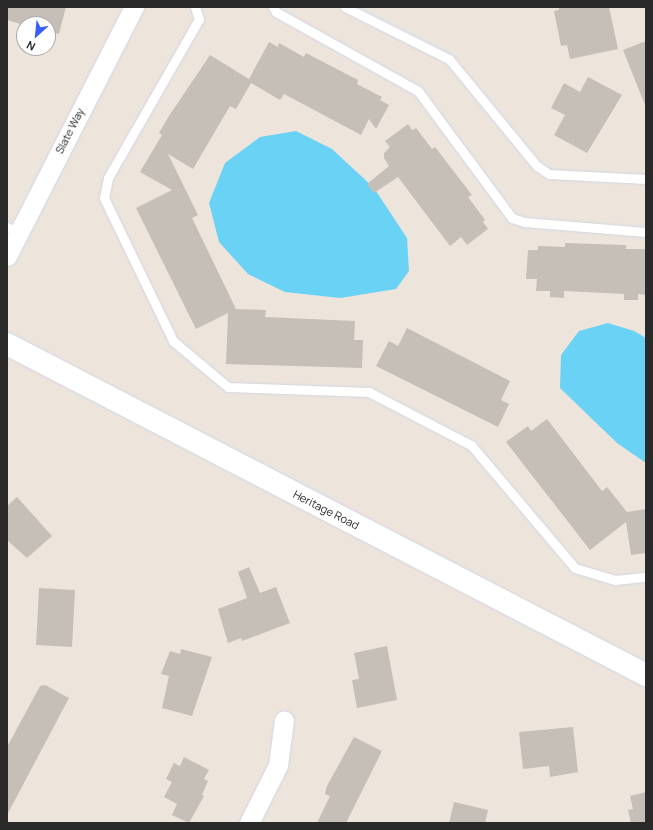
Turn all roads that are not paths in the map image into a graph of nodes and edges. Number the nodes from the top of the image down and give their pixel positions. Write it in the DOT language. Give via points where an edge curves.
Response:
graph roads {
  1 [pos="134,7"];
  2 [pos="195,7"];
  3 [pos="273,7"];
  4 [pos="345,7"];
  5 [pos="646,179"];
  6 [pos="13,230"];
  7 [pos="646,232"];
  8 [pos="7,256"];
  9 [pos="7,344"];
  10 [pos="646,577"];
  11 [pos="646,675"];
  12 [pos="284,720"];
  13 [pos="249,823"];
  1 -- 6 [label="street, Slate Way"];
  2 -- 10 [label="lane" via="199,19 108,178 104,198 172,340 228,387 369,392 471,445 575,568 615,580"];
  3 -- 7 [label="lane" via="276,12 418,91 512,218 524,222"];
  4 -- 5 [label="lane" via="449,59 537,166 549,174"];
  6 -- 8 [label="street, Slate Way"];
  9 -- 11 [label="main road, Heritage Road"];
  12 -- 13 [label="street" via="278,765"];
}
